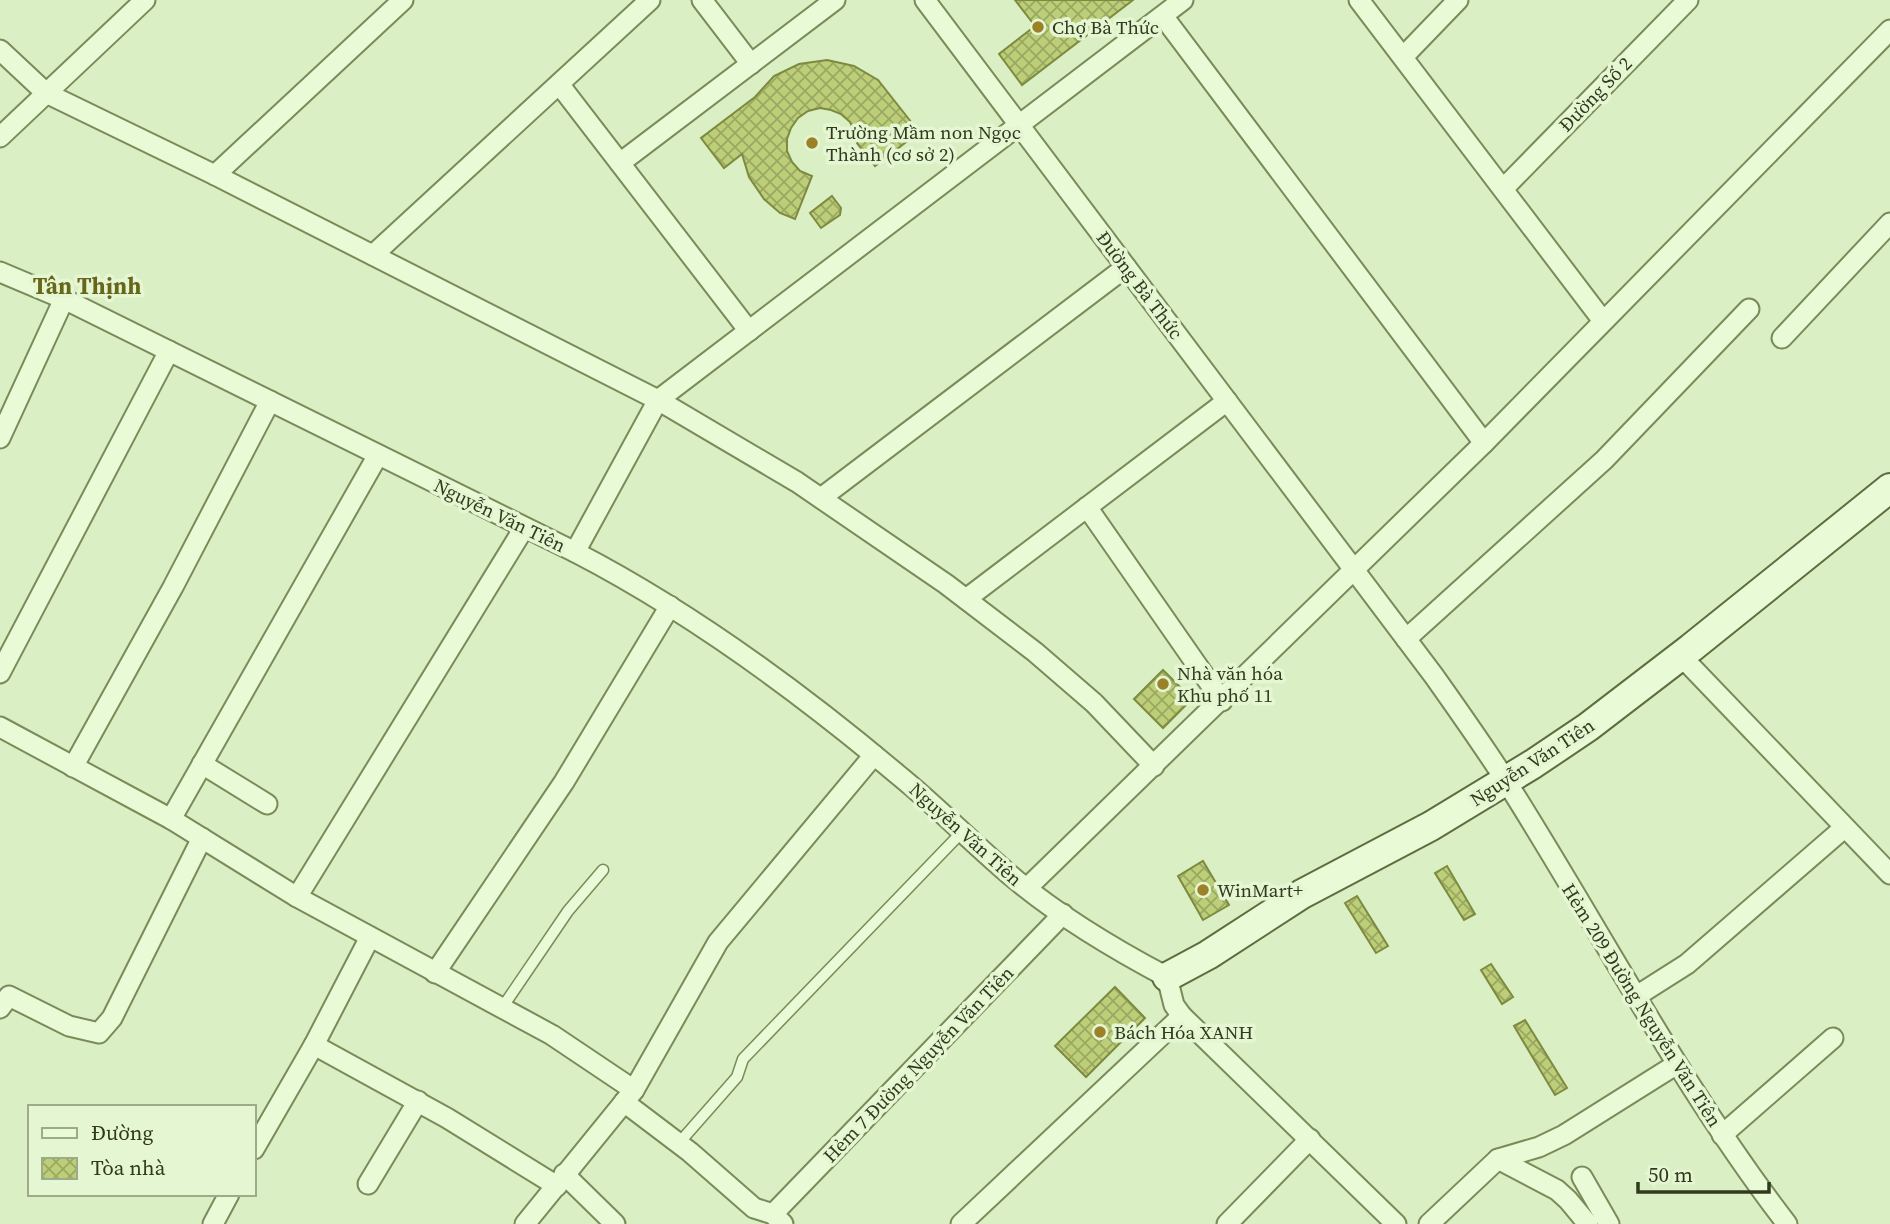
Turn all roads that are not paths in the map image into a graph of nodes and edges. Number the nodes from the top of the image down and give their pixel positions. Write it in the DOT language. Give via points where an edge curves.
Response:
graph roads {
  1 [pos="145,0"];
  2 [pos="403,0"];
  3 [pos="650,0"];
  4 [pos="702,0"];
  5 [pos="835,0"];
  6 [pos="925,0"];
  7 [pos="1183,0"];
  8 [pos="1359,0"];
  9 [pos="1458,0"];
  10 [pos="1688,0"];
  11 [pos="1163,16"];
  12 [pos="1890,30"];
  13 [pos="0,50"];
  14 [pos="1403,57"];
  15 [pos="751,64"];
  16 [pos="559,84"];
  17 [pos="46,93"];
  18 [pos="1020,125"];
  19 [pos="0,137"];
  20 [pos="620,163"];
  21 [pos="215,176"];
  22 [pos="1503,189"];
  23 [pos="1890,223"];
  24 [pos="373,255"];
  25 [pos="1126,267"];
  26 [pos="0,272"];
  27 [pos="64,299"];
  28 [pos="1749,309"];
  29 [pos="1603,321"];
  30 [pos="749,331"];
  31 [pos="1782,338"];
  32 [pos="169,351"];
  33 [pos="658,400"];
  34 [pos="270,401"];
  35 [pos="1227,401"];
  36 [pos="0,438"];
  37 [pos="1484,443"];
  38 [pos="378,454"];
  39 [pos="1890,488"];
  40 [pos="821,498"];
  41 [pos="1087,507"];
  42 [pos="524,528"];
  43 [pos="575,552"];
  44 [pos="1355,571"];
  45 [pos="966,599"];
  46 [pos="670,606"];
  47 [pos="1406,639"];
  48 [pos="1681,656"];
  49 [pos="0,673"];
  50 [pos="1222,701"];
  51 [pos="0,727"];
  52 [pos="874,755"];
  53 [pos="202,764"];
  54 [pos="1154,766"];
  55 [pos="73,767"];
  56 [pos="1506,781"];
  57 [pos="267,804"];
  58 [pos="171,819"];
  59 [pos="1844,828"];
  60 [pos="962,832"];
  61 [pos="202,838"];
  62 [pos="603,870"];
  63 [pos="1890,874"];
  64 [pos="1027,888"];
  65 [pos="297,897"];
  66 [pos="1063,914"];
  67 [pos="370,937"];
  68 [pos="435,973"];
  69 [pos="1167,977"];
  70 [pos="1634,997"];
  71 [pos="0,1008"];
  72 [pos="502,1008"];
  73 [pos="1182,1016"];
  74 [pos="1833,1038"];
  75 [pos="314,1045"];
  76 [pos="1676,1064"];
  77 [pos="629,1096"];
  78 [pos="418,1101"];
  79 [pos="1722,1135"];
  80 [pos="1310,1139"];
  81 [pos="679,1143"];
  82 [pos="256,1146"];
  83 [pos="1498,1159"];
  84 [pos="1581,1177"];
  85 [pos="560,1180"];
  86 [pos="368,1184"];
  87 [pos="228,1196"];
  88 [pos="778,1219"];
  89 [pos="213,1224"];
  90 [pos="525,1224"];
  91 [pos="615,1224"];
  92 [pos="961,1224"];
  93 [pos="1227,1224"];
  94 [pos="1396,1224"];
  95 [pos="1430,1224"];
  96 [pos="1587,1224"];
  97 [pos="1609,1224"];
  98 [pos="1787,1224"];
  1 -- 17 [label="street"];
  2 -- 21 [label="street"];
  3 -- 16 [label="street"];
  4 -- 15 [label="street"];
  5 -- 15 [label="street"];
  6 -- 18 [label="street, Đường Bà Thức"];
  7 -- 11 [label="street"];
  8 -- 14 [label="street"];
  9 -- 14 [label="street"];
  10 -- 22 [label="street, Đường Số 2"];
  11 -- 18 [label="street"];
  11 -- 37 [label="street"];
  12 -- 29 [label="street"];
  13 -- 17 [label="street"];
  14 -- 22 [label="street"];
  15 -- 20 [label="street"];
  16 -- 20 [label="street"];
  16 -- 24 [label="street"];
  17 -- 19 [label="street"];
  17 -- 21 [label="street"];
  18 -- 25 [label="street, Đường Bà Thức"];
  18 -- 30 [label="street"];
  20 -- 30 [label="street"];
  21 -- 24 [label="street"];
  22 -- 29 [label="street"];
  23 -- 31 [label="street"];
  24 -- 33 [label="street"];
  25 -- 35 [label="street, Đường Bà Thức"];
  25 -- 40 [label="street"];
  26 -- 27 [label="street, Nguyễn Văn Tiên"];
  27 -- 32 [label="street, Nguyễn Văn Tiên"];
  27 -- 36 [label="street"];
  28 -- 47 [label="street" via="1604,460"];
  29 -- 37 [label="street"];
  30 -- 33 [label="street"];
  32 -- 34 [label="street, Nguyễn Văn Tiên"];
  32 -- 49 [label="street"];
  33 -- 40 [label="street"];
  33 -- 43 [label="street"];
  34 -- 38 [label="street, Nguyễn Văn Tiên"];
  34 -- 55 [label="street"];
  35 -- 41 [label="street"];
  35 -- 44 [label="street, Đường Bà Thức"];
  37 -- 44 [label="street"];
  38 -- 42 [label="street, Nguyễn Văn Tiên"];
  38 -- 53 [label="street"];
  39 -- 48 [label="street, Nguyễn Văn Tiên"];
  40 -- 45 [label="street"];
  41 -- 45 [label="street"];
  41 -- 50 [label="street"];
  42 -- 43 [label="street, Nguyễn Văn Tiên"];
  42 -- 65 [label="street"];
  43 -- 46 [label="street, Nguyễn Văn Tiên"];
  44 -- 47 [label="street, Đường Bà Thức"];
  44 -- 50 [label="street"];
  45 -- 54 [label="street" via="1075,686"];
  46 -- 52 [label="street, Nguyễn Văn Tiên" via="746,657"];
  46 -- 68 [label="street" via="564,782"];
  47 -- 56 [label="street, Hẻm 209 Đường Nguyễn Văn Tiên"];
  48 -- 56 [label="street, Nguyễn Văn Tiên" via="1588,727"];
  48 -- 59 [label="street"];
  50 -- 54 [label="street"];
  51 -- 55 [label="street"];
  52 -- 60 [label="street, Nguyễn Văn Tiên"];
  52 -- 77 [label="street" via="718,942"];
  53 -- 57 [label="street"];
  53 -- 58 [label="street"];
  54 -- 64 [label="street"];
  55 -- 58 [label="street"];
  56 -- 69 [label="street, Nguyễn Văn Tiên" via="1302,894"];
  56 -- 70 [label="street, Hẻm 209 Đường Nguyễn Văn Tiên"];
  58 -- 61 [label="street"];
  59 -- 63 [label="street"];
  59 -- 70 [label="street" via="1687,964"];
  60 -- 64 [label="street, Nguyễn Văn Tiên"];
  60 -- 81 [label="lane" via="743,1059 737,1077"];
  61 -- 65 [label="street"];
  61 -- 71 [label="street" via="112,1018 99,1033 69,1026 9,996"];
  62 -- 72 [label="lane" via="568,911"];
  64 -- 66 [label="street, Nguyễn Văn Tiên"];
  65 -- 67 [label="street"];
  66 -- 69 [label="street, Nguyễn Văn Tiên"];
  66 -- 88 [label="street, Hẻm 7 Đường Nguyễn Văn Tiên"];
  67 -- 68 [label="street"];
  67 -- 75 [label="street"];
  68 -- 72 [label="street"];
  69 -- 73 [label="street" via="1174,1005"];
  70 -- 76 [label="street, Hẻm 209 Đường Nguyễn Văn Tiên"];
  72 -- 77 [label="street" via="552,1035"];
  73 -- 80 [label="street"];
  73 -- 92 [label="street"];
  74 -- 79 [label="street"];
  75 -- 78 [label="street"];
  75 -- 82 [label="street"];
  76 -- 79 [label="street, Hẻm 209 Đường Nguyễn Văn Tiên"];
  76 -- 83 [label="street" via="1564,1135"];
  77 -- 81 [label="street"];
  77 -- 85 [label="street"];
  78 -- 85 [label="street"];
  78 -- 86 [label="street"];
  79 -- 98 [label="street, Hẻm 209 Đường Nguyễn Văn Tiên"];
  80 -- 93 [label="street"];
  80 -- 94 [label="street"];
  81 -- 88 [label="street" via="754,1208"];
  83 -- 95 [label="street"];
  83 -- 96 [label="street" via="1557,1190"];
  84 -- 97 [label="street"];
  85 -- 90 [label="street"];
  85 -- 91 [label="street"];
  87 -- 89 [label="street"];
}
